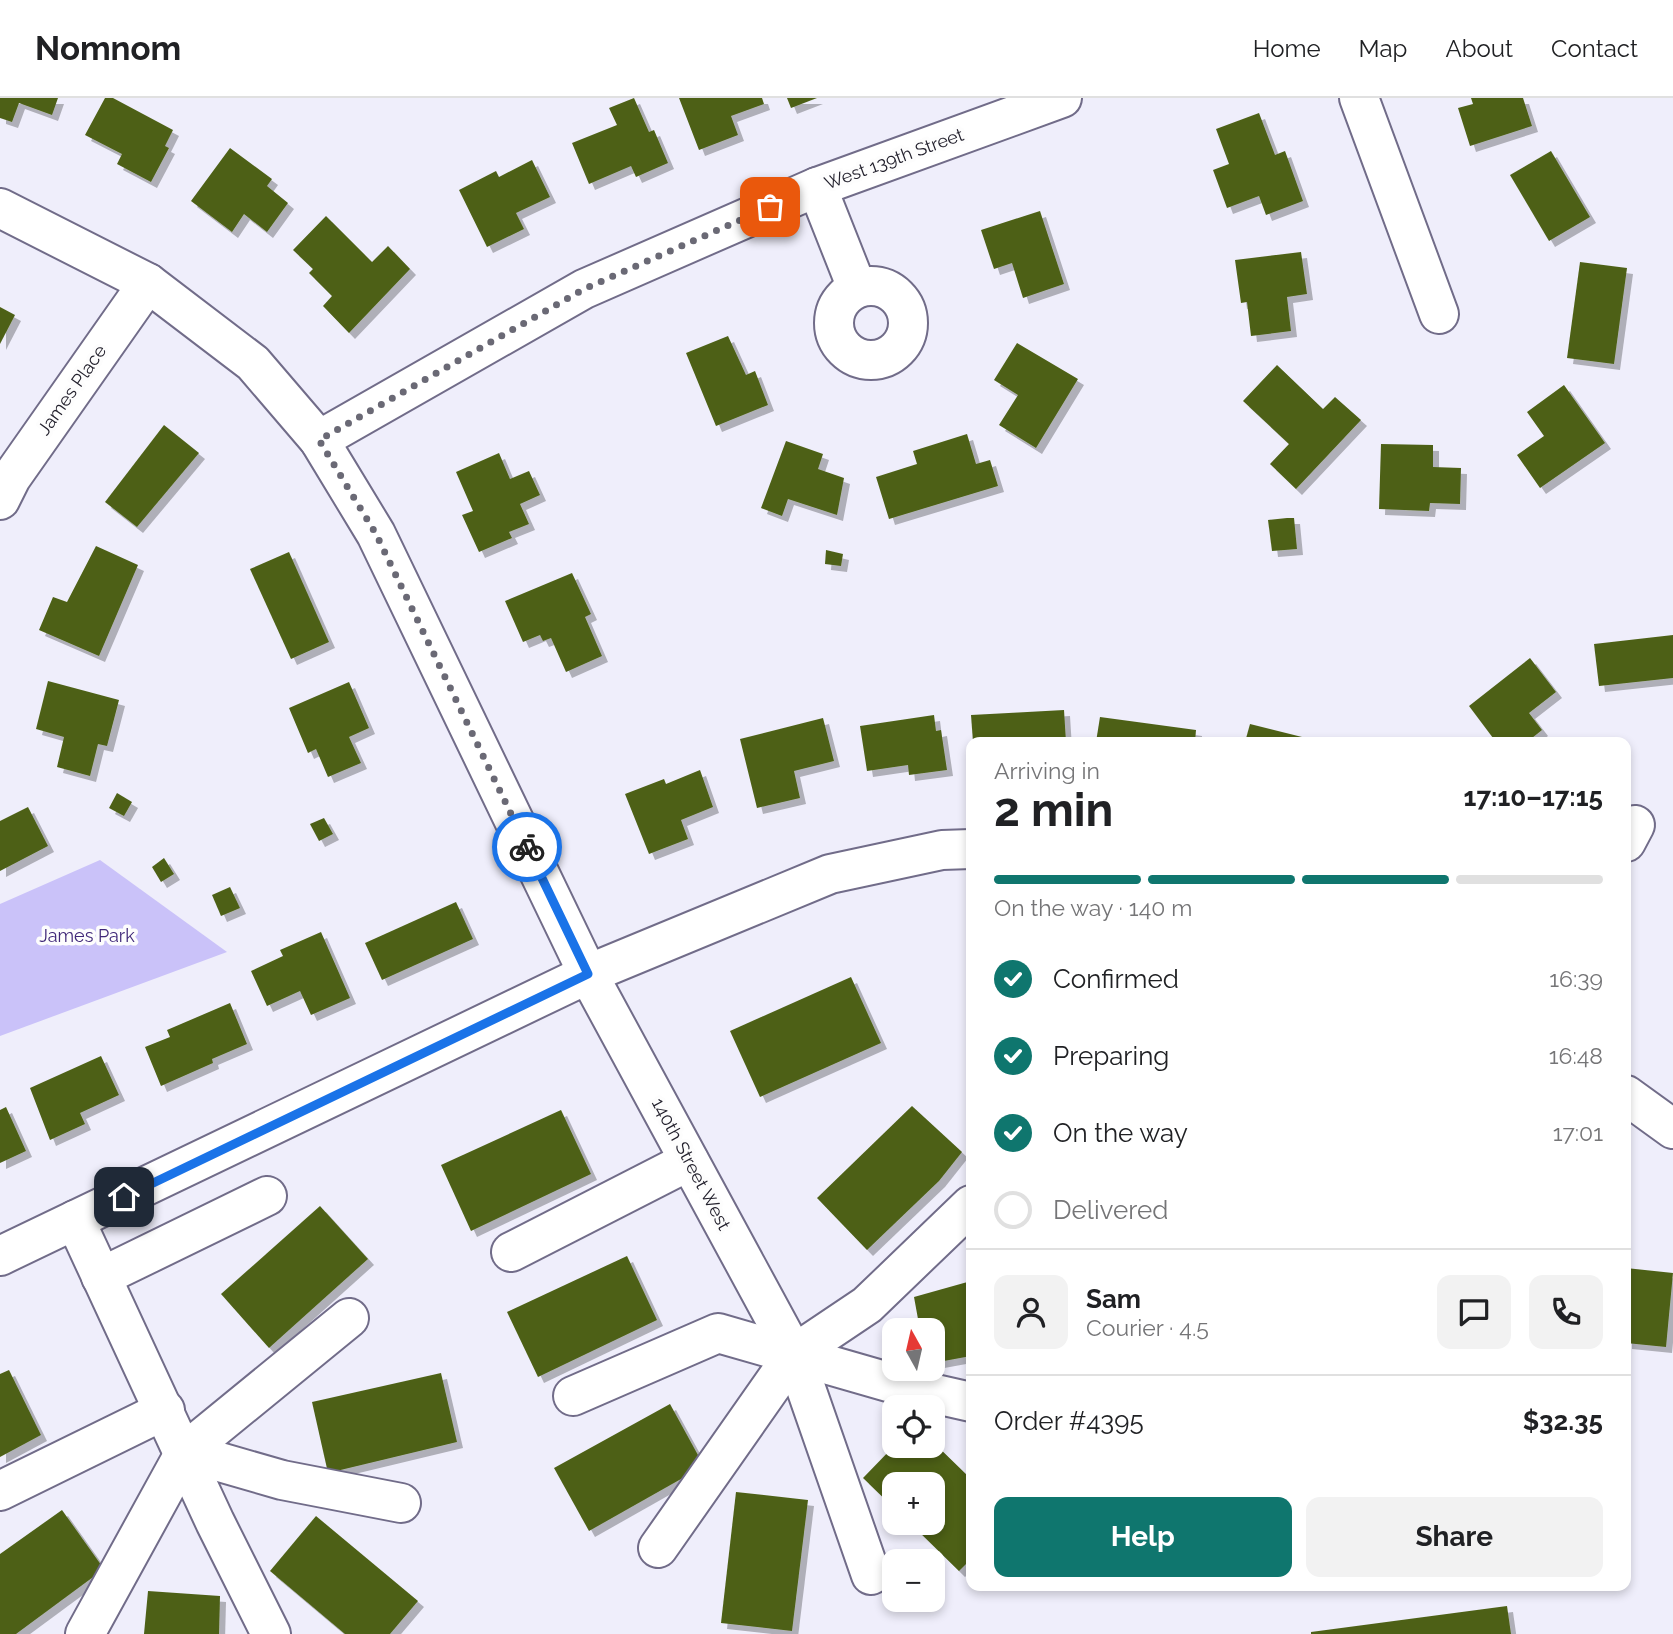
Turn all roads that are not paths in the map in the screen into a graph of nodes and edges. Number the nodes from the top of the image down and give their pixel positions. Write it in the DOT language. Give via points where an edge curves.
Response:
graph roads {
  1 [pos="1062,98"];
  2 [pos="1359,98"];
  3 [pos="817,187"];
  4 [pos="0,208"];
  5 [pos="148,283"];
  6 [pos="857,288"];
  7 [pos="1439,314"];
  8 [pos="319,440"];
  9 [pos="0,500"];
  10 [pos="966,849"];
  11 [pos="588,974"];
  12 [pos="1631,1099"];
  13 [pos="1673,1129"];
  14 [pos="689,1161"];
  15 [pos="267,1196"];
  16 [pos="966,1210"];
  17 [pos="75,1220"];
  18 [pos="511,1252"];
  19 [pos="0,1256"];
  20 [pos="101,1277"];
  21 [pos="349,1318"];
  22 [pos="794,1354"];
  23 [pos="573,1396"];
  24 [pos="966,1401"];
  25 [pos="165,1410"];
  26 [pos="185,1452"];
  27 [pos="0,1491"];
  28 [pos="401,1503"];
  29 [pos="659,1548"];
  30 [pos="871,1574"];
  31 [pos="85,1634"];
  32 [pos="271,1634"];
  1 -- 3 [label="street, West 139th Street"];
  2 -- 7 [label="street"];
  3 -- 6 [label="street"];
  3 -- 8 [label="street, West 139th Street" via="584,289"];
  4 -- 5 [label="street, 140th Street West"];
  5 -- 8 [label="street, 140th Street West" via="253,363"];
  5 -- 9 [label="street, James Place"];
  8 -- 11 [label="street, 140th Street West" via="376,534"];
  10 -- 11 [label="street" via="830,874"];
  11 -- 14 [label="street, 140th Street West"];
  11 -- 17 [label="street"];
  12 -- 13 [label="street"];
  14 -- 18 [label="street"];
  14 -- 22 [label="street, 140th Street West"];
  15 -- 20 [label="street"];
  16 -- 22 [label="street" via="867,1305"];
  17 -- 19 [label="street"];
  17 -- 20 [label="street"];
  20 -- 25 [label="street"];
  21 -- 26 [label="street"];
  22 -- 23 [label="street" via="718,1333"];
  22 -- 24 [label="street"];
  22 -- 29 [label="street"];
  22 -- 30 [label="street, 140th Street West"];
  25 -- 26 [label="street"];
  25 -- 27 [label="street"];
  26 -- 28 [label="street" via="282,1480"];
  26 -- 31 [label="street"];
  26 -- 32 [label="street"];
}
